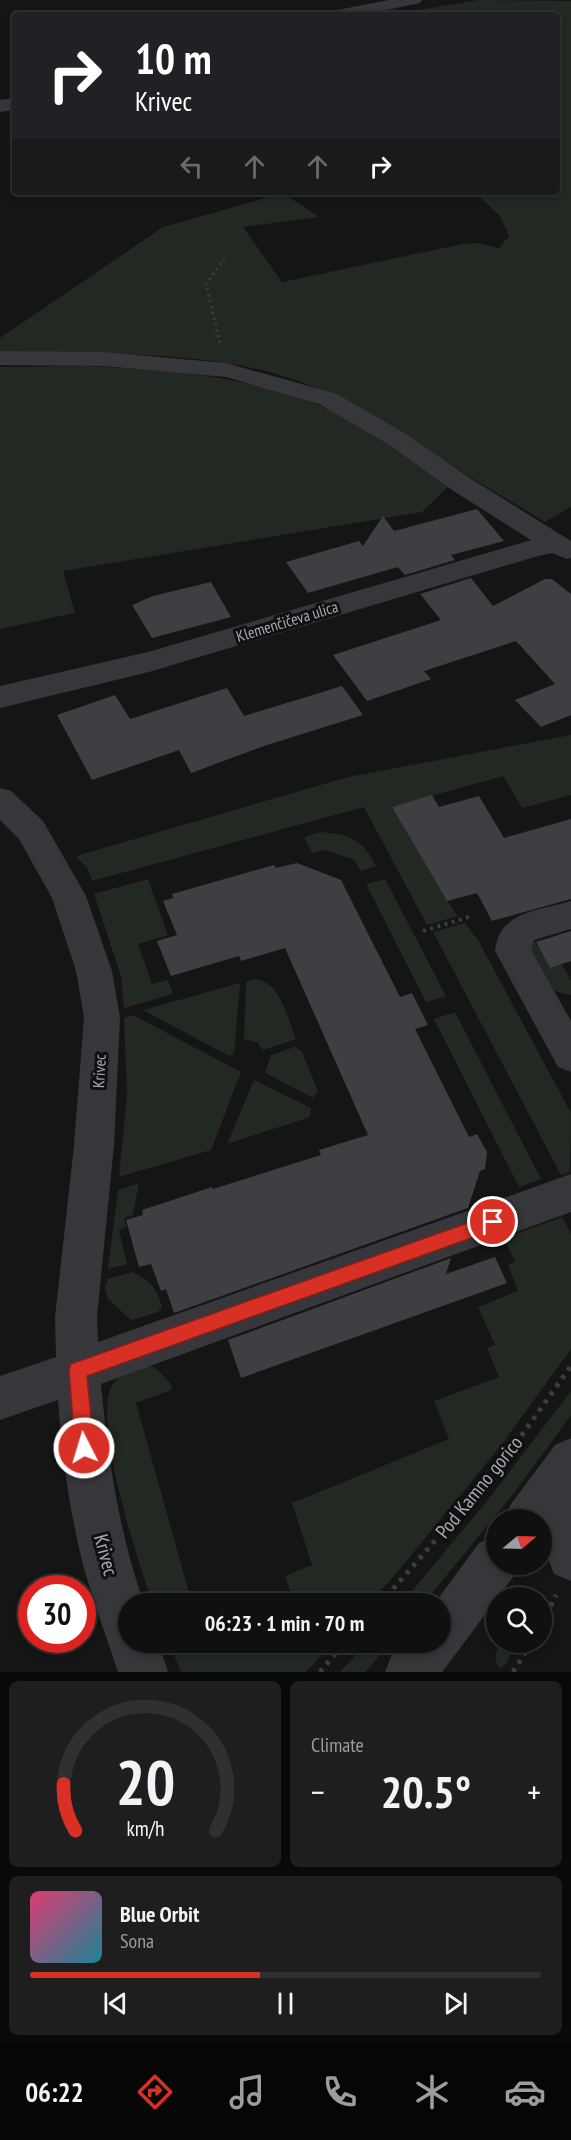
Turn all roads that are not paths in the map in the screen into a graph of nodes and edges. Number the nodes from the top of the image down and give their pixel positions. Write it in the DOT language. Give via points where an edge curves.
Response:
graph roads {
  1 [pos="414,0"];
  2 [pos="353,12"];
  3 [pos="0,358"];
  4 [pos="564,548"];
  5 [pos="0,697"];
  6 [pos="0,800"];
  7 [pos="571,915"];
  8 [pos="571,1056"];
  9 [pos="571,1193"];
  10 [pos="78,1370"];
  11 [pos="0,1398"];
  12 [pos="548,1492"];
  13 [pos="566,1571"];
  14 [pos="486,1573"];
  15 [pos="118,1598"];
  16 [pos="451,1621"];
  17 [pos="137,1653"];
  18 [pos="426,1653"];
  19 [pos="143,1672"];
  20 [pos="410,1672"];
  1 -- 2 [label="street"];
  3 -- 4 [label="street" via="103,359 226,370 328,399"];
  4 -- 5 [label="street, Klemenčičeva ulica" via="535,548 149,662"];
  6 -- 10 [label="street, Krivec" via="31,830 69,896 94,971 102,1017 94,1145 76,1317"];
  7 -- 8 [label="street" via="522,930 514,938 513,951"];
  9 -- 10 [label="street"];
  10 -- 11 [label="street"];
  10 -- 15 [label="street, Krivec" via="84,1448 96,1516"];
  12 -- 13 [label="street"];
  14 -- 16 [label="street"];
  17 -- 19 [label="street"];
  18 -- 20 [label="street"];
}
